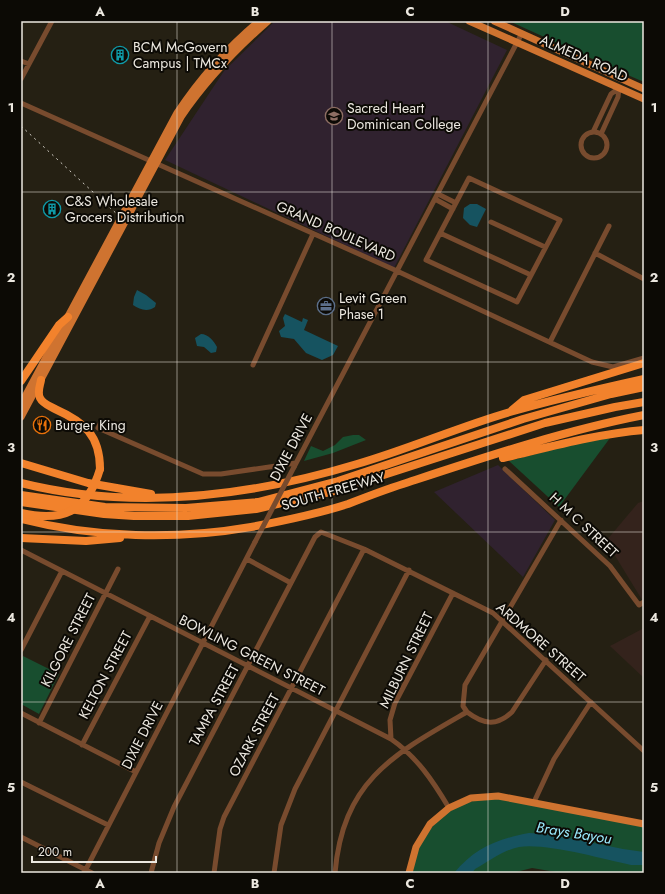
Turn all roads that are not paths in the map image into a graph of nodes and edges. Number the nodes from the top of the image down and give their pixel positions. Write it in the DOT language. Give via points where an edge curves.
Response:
graph roads {
  1 [pos="52,21"];
  2 [pos="259,21"];
  3 [pos="268,21"];
  4 [pos="469,21"];
  5 [pos="494,21"];
  6 [pos="522,33"];
  7 [pos="517,43"];
  8 [pos="21,60"];
  9 [pos="28,64"];
  10 [pos="21,79"];
  11 [pos="623,79"];
  12 [pos="618,88"];
  13 [pos="644,89"];
  14 [pos="644,99"];
  15 [pos="21,103"];
  16 [pos="593,132"];
  17 [pos="601,134"];
  18 [pos="154,162"];
  19 [pos="438,194"];
  20 [pos="435,199"];
  21 [pos="456,203"];
  22 [pos="453,208"];
  23 [pos="491,222"];
  24 [pos="609,226"];
  25 [pos="440,233"];
  26 [pos="313,234"];
  27 [pos="545,247"];
  28 [pos="595,253"];
  29 [pos="397,271"];
  30 [pos="531,275"];
  31 [pos="644,279"];
  32 [pos="68,317"];
  33 [pos="550,342"];
  34 [pos="644,358"];
  35 [pos="644,363"];
  36 [pos="253,365"];
  37 [pos="644,379"];
  38 [pos="41,380"];
  39 [pos="21,381"];
  40 [pos="644,387"];
  41 [pos="644,402"];
  42 [pos="21,404"];
  43 [pos="510,412"];
  44 [pos="644,415"];
  45 [pos="21,417"];
  46 [pos="101,422"];
  47 [pos="644,430"];
  48 [pos="23,463"];
  49 [pos="295,465"];
  50 [pos="505,470"];
  51 [pos="442,472"];
  52 [pos="21,483"];
  53 [pos="21,494"];
  54 [pos="173,498"];
  55 [pos="21,502"];
  56 [pos="21,513"];
  57 [pos="21,519"];
  58 [pos="561,520"];
  59 [pos="321,532"];
  60 [pos="157,535"];
  61 [pos="21,538"];
  62 [pos="364,549"];
  63 [pos="21,550"];
  64 [pos="247,559"];
  65 [pos="118,569"];
  66 [pos="409,570"];
  67 [pos="62,571"];
  68 [pos="292,583"];
  69 [pos="106,593"];
  70 [pos="453,593"];
  71 [pos="644,602"];
  72 [pos="150,616"];
  73 [pos="502,621"];
  74 [pos="203,643"];
  75 [pos="21,650"];
  76 [pos="546,660"];
  77 [pos="248,666"];
  78 [pos="291,689"];
  79 [pos="591,702"];
  80 [pos="335,712"];
  81 [pos="467,712"];
  82 [pos="21,713"];
  83 [pos="40,723"];
  84 [pos="391,739"];
  85 [pos="82,745"];
  86 [pos="404,749"];
  87 [pos="644,751"];
  88 [pos="136,772"];
  89 [pos="21,782"];
  90 [pos="534,802"];
  91 [pos="449,808"];
  92 [pos="644,824"];
  93 [pos="108,825"];
  94 [pos="21,837"];
  95 [pos="85,871"];
  96 [pos="92,873"];
  97 [pos="151,873"];
  98 [pos="214,873"];
  99 [pos="274,873"];
  100 [pos="336,873"];
  101 [pos="409,873"];
  1 -- 9 [label="street"];
  2 -- 18 [label="main road" via="219,58 202,78 177,113"];
  3 -- 18 [label="main road" via="228,57 206,82"];
  4 -- 7 [label="main road, ALMEDA ROAD"];
  5 -- 6 [label="main road, ALMEDA ROAD"];
  6 -- 7 [label="street, DIXIE DRIVE"];
  6 -- 11 [label="main road, ALMEDA ROAD"];
  7 -- 12 [label="main road, ALMEDA ROAD"];
  7 -- 19 [label="street, DIXIE DRIVE"];
  8 -- 9 [label="street"];
  9 -- 10 [label="street"];
  11 -- 12 [label="main road"];
  11 -- 13 [label="main road, ALMEDA ROAD"];
  12 -- 14 [label="main road, ALMEDA ROAD"];
  12 -- 16 [label="street" via="611,94"];
  12 -- 17 [label="street" via="618,97"];
  15 -- 18 [label="street, GRAND BOULEVARD"];
  16 -- 17 [label="street"];
  16 -- 17 [label="street" via="582,142 584,152 590,157 601,156 606,149 606,141"];
  18 -- 26 [label="street, GRAND BOULEVARD"];
  18 -- 32 [label="main road"];
  18 -- 38 [label="main road"];
  19 -- 20 [label="street, DIXIE DRIVE"];
  19 -- 21 [label="street"];
  20 -- 22 [label="street"];
  20 -- 29 [label="street, DIXIE DRIVE"];
  21 -- 22 [label="street"];
  21 -- 27 [label="street" via="469,178 560,220"];
  22 -- 25 [label="street"];
  23 -- 27 [label="street"];
  24 -- 28 [label="street"];
  25 -- 30 [label="street"];
  25 -- 30 [label="street" via="426,260 517,302"];
  26 -- 29 [label="street, GRAND BOULEVARD"];
  26 -- 36 [label="street"];
  27 -- 30 [label="street"];
  28 -- 31 [label="street"];
  28 -- 33 [label="street"];
  29 -- 33 [label="street, GRAND BOULEVARD"];
  29 -- 49 [label="street, DIXIE DRIVE"];
  32 -- 39 [label="highway"];
  32 -- 42 [label="main road"];
  33 -- 34 [label="street, GRAND BOULEVARD" via="592,362 607,366 619,366"];
  35 -- 43 [label="highway" via="524,400"];
  37 -- 43 [label="highway, SOUTH FREEWAY" via="590,390"];
  38 -- 45 [label="main road"];
  38 -- 56 [label="highway, bridge" via="38,392 42,401 73,417 91,433 99,454 100,469 90,493 73,510 54,517"];
  40 -- 53 [label="highway" via="523,419 338,481 258,502 186,508 105,507"];
  41 -- 55 [label="highway" via="545,423 334,491 256,509 188,516 134,516"];
  43 -- 54 [label="highway, SOUTH FREEWAY" via="358,464 298,481 223,494"];
  44 -- 51 [label="highway, SOUTH FREEWAY" via="557,435"];
  46 -- 49 [label="street" via="98,428 203,474"];
  47 -- 51 [label="highway" via="616,432 570,441"];
  48 -- 54 [label="highway" via="88,482"];
  49 -- 64 [label="street, DIXIE DRIVE, bridge"];
  50 -- 58 [label="street, H M C STREET"];
  51 -- 60 [label="highway, SOUTH FREEWAY" via="347,504 299,517 218,532"];
  52 -- 54 [label="highway, SOUTH FREEWAY" via="95,496"];
  57 -- 60 [label="highway, SOUTH FREEWAY" via="76,530"];
  58 -- 71 [label="street, H M C STREET" via="610,566 639,605"];
  58 -- 73 [label="street"];
  59 -- 62 [label="street, ARDMORE STREET"];
  59 -- 68 [label="street, TAMPA STREET" via="315,537"];
  60 -- 61 [label="highway" via="86,541"];
  62 -- 66 [label="street, ARDMORE STREET"];
  62 -- 78 [label="street, OZARK STREET"];
  63 -- 67 [label="street, BOWLING GREEN STREET"];
  64 -- 68 [label="street"];
  64 -- 74 [label="street, DIXIE DRIVE"];
  65 -- 69 [label="street, KILGORE STREET"];
  66 -- 70 [label="street, ARDMORE STREET"];
  66 -- 80 [label="street"];
  67 -- 69 [label="street, BOWLING GREEN STREET"];
  67 -- 75 [label="street"];
  68 -- 77 [label="street, TAMPA STREET"];
  69 -- 72 [label="street, BOWLING GREEN STREET"];
  69 -- 83 [label="street, KILGORE STREET"];
  70 -- 73 [label="street, ARDMORE STREET" via="490,611"];
  70 -- 84 [label="street, MILBURN STREET" via="395,703 390,720"];
  72 -- 74 [label="street, BOWLING GREEN STREET"];
  72 -- 85 [label="street, KELTON STREET"];
  73 -- 76 [label="street, ARDMORE STREET"];
  73 -- 81 [label="street" via="466,685 464,706"];
  74 -- 77 [label="street, BOWLING GREEN STREET"];
  74 -- 88 [label="street, DIXIE DRIVE"];
  76 -- 79 [label="street, ARDMORE STREET"];
  76 -- 81 [label="street" via="506,718 491,722 479,721"];
  77 -- 78 [label="street, BOWLING GREEN STREET"];
  77 -- 97 [label="street, TAMPA STREET" via="168,819"];
  78 -- 80 [label="street, BOWLING GREEN STREET"];
  78 -- 98 [label="street, OZARK STREET" via="224,817"];
  79 -- 87 [label="street, ARDMORE STREET"];
  79 -- 90 [label="street" via="554,758"];
  80 -- 84 [label="street, BOWLING GREEN STREET"];
  80 -- 99 [label="street" via="286,808"];
  81 -- 86 [label="street"];
  82 -- 83 [label="street"];
  83 -- 85 [label="street"];
  84 -- 86 [label="street, BOWLING GREEN STREET"];
  85 -- 88 [label="street"];
  86 -- 91 [label="street, BOWLING GREEN STREET" via="431,778"];
  86 -- 100 [label="street" via="376,773 353,806 341,837"];
  88 -- 93 [label="street, DIXIE DRIVE"];
  89 -- 93 [label="street"];
  90 -- 91 [label="main road" via="487,796 472,798"];
  90 -- 92 [label="main road"];
  91 -- 101 [label="main road" via="430,824 422,835 412,858"];
  93 -- 95 [label="street, DIXIE DRIVE"];
  94 -- 95 [label="street"];
  95 -- 96 [label="street"];
}
